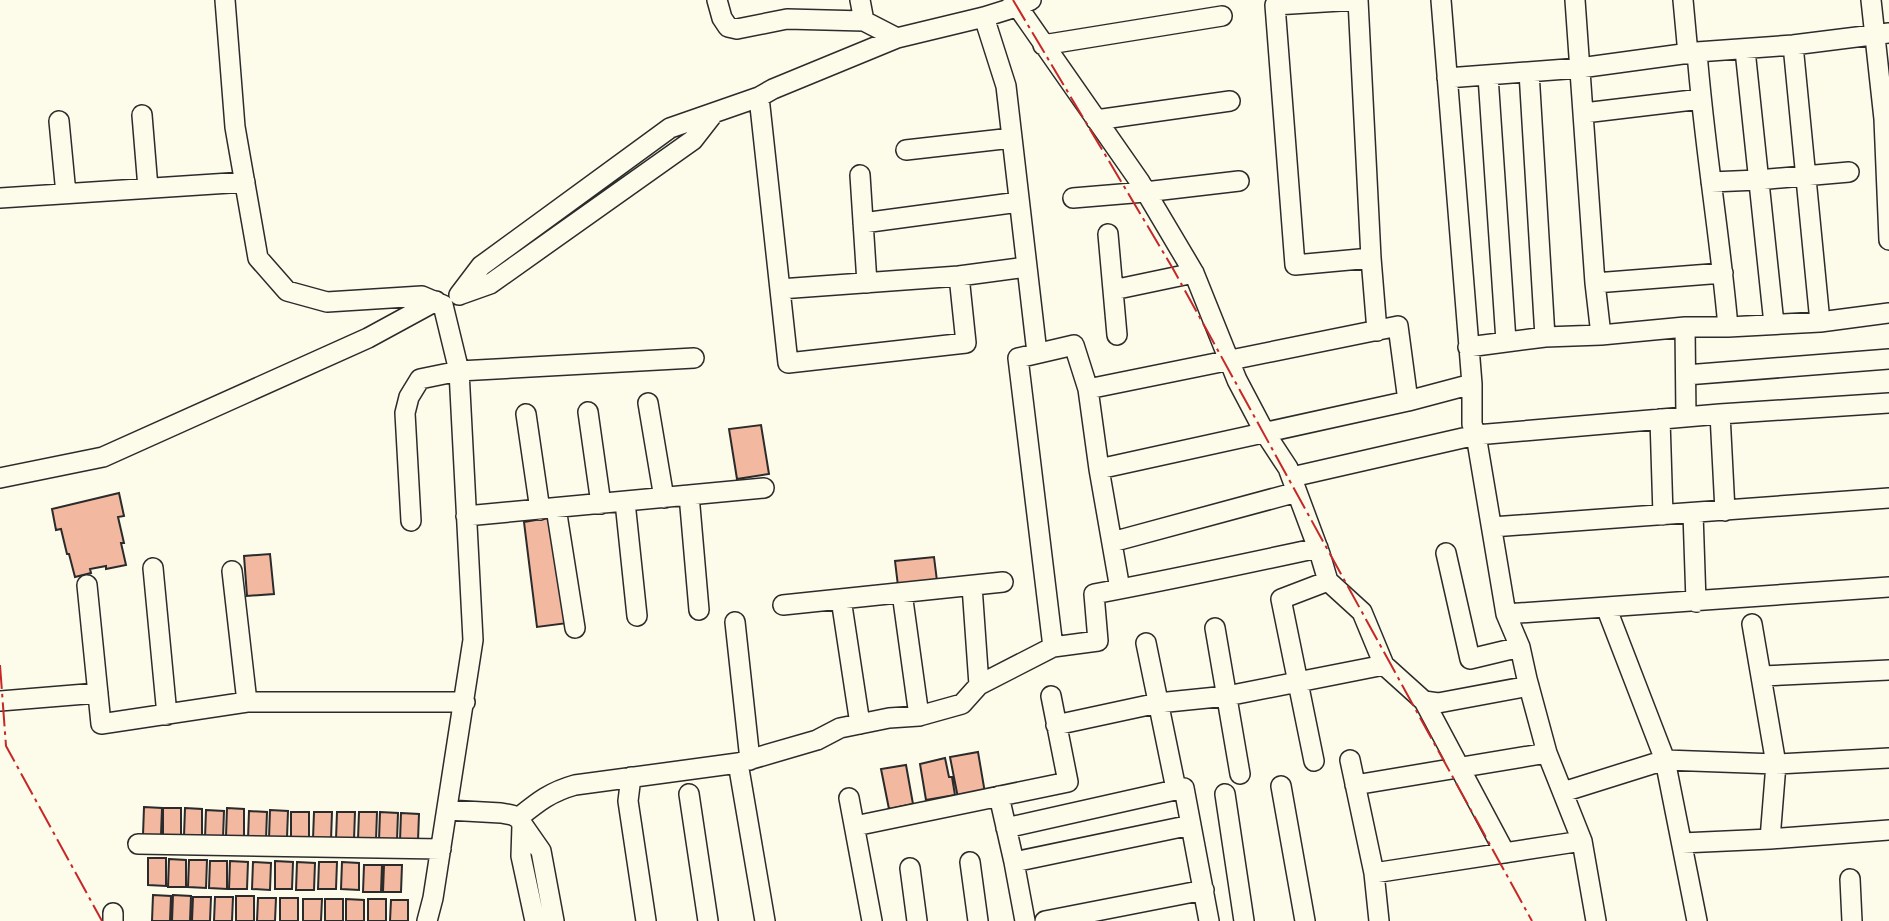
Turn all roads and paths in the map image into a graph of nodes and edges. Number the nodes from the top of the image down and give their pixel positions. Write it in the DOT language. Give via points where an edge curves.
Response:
graph roads {
  1 [pos="225,0"];
  2 [pos="717,0"];
  3 [pos="860,0"];
  4 [pos="1358,0"];
  5 [pos="1441,0"];
  6 [pos="1575,0"];
  7 [pos="1683,0"];
  8 [pos="1871,0"];
  9 [pos="1020,2"];
  10 [pos="786,10"];
  11 [pos="1222,16"];
  12 [pos="984,17"];
  13 [pos="863,21"];
  14 [pos="1882,34"];
  15 [pos="897,38"];
  16 [pos="1043,45"];
  17 [pos="1793,45"];
  18 [pos="1745,50"];
  19 [pos="1693,53"];
  20 [pos="1580,68"];
  21 [pos="1529,72"];
  22 [pos="1488,76"];
  23 [pos="1447,78"];
  24 [pos="759,97"];
  25 [pos="1701,99"];
  26 [pos="1230,101"];
  27 [pos="1584,113"];
  28 [pos="142,115"];
  29 [pos="1886,118"];
  30 [pos="1096,120"];
  31 [pos="59,121"];
  32 [pos="1012,138"];
  33 [pos="906,150"];
  34 [pos="1849,172"];
  35 [pos="860,175"];
  36 [pos="1806,176"];
  37 [pos="1758,180"];
  38 [pos="1239,181"];
  39 [pos="245,182"];
  40 [pos="1712,182"];
  41 [pos="148,188"];
  42 [pos="1145,192"];
  43 [pos="66,194"];
  44 [pos="0,198"];
  45 [pos="1073,198"];
  46 [pos="1019,202"];
  47 [pos="863,223"];
  48 [pos="1108,234"];
  49 [pos="1889,240"];
  50 [pos="1371,258"];
  51 [pos="1027,267"];
  52 [pos="1195,273"];
  53 [pos="1723,273"];
  54 [pos="960,276"];
  55 [pos="867,283"];
  56 [pos="1595,283"];
  57 [pos="780,289"];
  58 [pos="1113,290"];
  59 [pos="446,300"];
  60 [pos="1889,313"];
  61 [pos="1820,322"];
  62 [pos="1774,324"];
  63 [pos="1685,327"];
  64 [pos="1728,327"];
  65 [pos="1377,331"];
  66 [pos="1116,335"];
  67 [pos="1601,335"];
  68 [pos="1545,337"];
  69 [pos="1506,341"];
  70 [pos="1468,347"];
  71 [pos="1037,353"];
  72 [pos="694,358"];
  73 [pos="1889,359"];
  74 [pos="1229,361"];
  75 [pos="459,371"];
  76 [pos="1686,375"];
  77 [pos="1472,384"];
  78 [pos="1088,389"];
  79 [pos="1408,401"];
  80 [pos="648,403"];
  81 [pos="1889,403"];
  82 [pos="588,412"];
  83 [pos="526,414"];
  84 [pos="1720,414"];
  85 [pos="1686,417"];
  86 [pos="1660,419"];
  87 [pos="1265,433"];
  88 [pos="1476,435"];
  89 [pos="1098,469"];
  90 [pos="0,478"];
  91 [pos="1294,485"];
  92 [pos="764,488"];
  93 [pos="689,495"];
  94 [pos="664,498"];
  95 [pos="1889,498"];
  96 [pos="625,502"];
  97 [pos="601,504"];
  98 [pos="548,509"];
  99 [pos="1725,511"];
  100 [pos="1693,513"];
  101 [pos="1663,515"];
  102 [pos="466,516"];
  103 [pos="411,521"];
  104 [pos="1492,527"];
  105 [pos="1112,542"];
  106 [pos="1318,548"];
  107 [pos="1446,553"];
  108 [pos="153,568"];
  109 [pos="232,571"];
  110 [pos="1328,581"];
  111 [pos="1003,583"];
  112 [pos="87,585"];
  113 [pos="972,586"];
  114 [pos="1889,587"];
  115 [pos="1120,589"];
  116 [pos="902,593"];
  117 [pos="841,599"];
  118 [pos="1696,602"];
  119 [pos="783,605"];
  120 [pos="1606,607"];
  121 [pos="699,610"];
  122 [pos="1506,614"];
  123 [pos="637,616"];
  124 [pos="735,622"];
  125 [pos="1752,624"];
  126 [pos="575,628"];
  127 [pos="1215,628"];
  128 [pos="1146,643"];
  129 [pos="1053,647"];
  130 [pos="1520,647"];
  131 [pos="1384,665"];
  132 [pos="1889,670"];
  133 [pos="1762,676"];
  134 [pos="1297,682"];
  135 [pos="979,685"];
  136 [pos="1529,687"];
  137 [pos="98,693"];
  138 [pos="1051,696"];
  139 [pos="1227,696"];
  140 [pos="1424,701"];
  141 [pos="0,702"];
  142 [pos="247,702"];
  143 [pos="465,702"];
  144 [pos="1158,703"];
  145 [pos="167,715"];
  146 [pos="919,716"];
  147 [pos="860,724"];
  148 [pos="1056,725"];
  149 [pos="1547,753"];
  150 [pos="1889,758"];
  151 [pos="1350,760"];
  152 [pos="1665,760"];
  153 [pos="744,761"];
  154 [pos="1314,761"];
  155 [pos="1776,764"];
  156 [pos="1460,768"];
  157 [pos="1240,774"];
  158 [pos="631,777"];
  159 [pos="1355,785"];
  160 [pos="1281,786"];
  161 [pos="1176,789"];
  162 [pos="1563,792"];
  163 [pos="689,794"];
  164 [pos="1225,794"];
  165 [pos="999,796"];
  166 [pos="849,799"];
  167 [pos="447,810"];
  168 [pos="520,822"];
  169 [pos="1191,825"];
  170 [pos="855,826"];
  171 [pos="1006,828"];
  172 [pos="1889,830"];
  173 [pos="1770,839"];
  174 [pos="1583,841"];
  175 [pos="1682,843"];
  176 [pos="138,844"];
  177 [pos="441,849"];
  178 [pos="1505,853"];
  179 [pos="970,862"];
  180 [pos="1014,862"];
  181 [pos="910,868"];
  182 [pos="1374,873"];
  183 [pos="1850,879"];
  184 [pos="1204,890"];
  185 [pos="427,921"];
  186 [pos="535,921"];
  187 [pos="554,921"];
  188 [pos="646,921"];
  189 [pos="708,921"];
  190 [pos="765,921"];
  191 [pos="872,921"];
  192 [pos="917,921"];
  193 [pos="978,921"];
  194 [pos="1025,921"];
  195 [pos="1045,921"];
  196 [pos="1209,921"];
  197 [pos="1244,921"];
  198 [pos="1305,921"];
  199 [pos="1379,921"];
  200 [pos="1596,921"];
  201 [pos="1697,921"];
  202 [pos="1852,921"];
  1 -- 39 [label="street" via="235,127"];
  2 -- 10 [label="street" via="728,27 737,29"];
  3 -- 13 [label="street"];
  4 -- 50 [label="street"];
  4 -- 50 [label="street" via="1275,5 1295,265"];
  5 -- 23 [label="street"];
  6 -- 20 [label="street"];
  7 -- 19 [label="street"];
  8 -- 14 [label="street"];
  9 -- 12 [label="street"];
  9 -- 16 [label="street"];
  10 -- 13 [label="street"];
  11 -- 16 [label="street"];
  12 -- 15 [label="street"];
  12 -- 32 [label="street" via="1006,86"];
  13 -- 15 [label="street"];
  14 -- 17 [label="street"];
  14 -- 29 [label="street"];
  15 -- 24 [label="street"];
  16 -- 30 [label="street"];
  17 -- 18 [label="street"];
  17 -- 36 [label="street"];
  18 -- 19 [label="street"];
  18 -- 37 [label="street"];
  19 -- 20 [label="street"];
  19 -- 25 [label="street"];
  20 -- 21 [label="street"];
  20 -- 27 [label="street"];
  21 -- 22 [label="street"];
  21 -- 68 [label="street"];
  22 -- 23 [label="street"];
  22 -- 69 [label="street"];
  23 -- 70 [label="street"];
  24 -- 57 [label="street"];
  24 -- 59 [label="street" via="714,113 693,140 491,284"];
  25 -- 27 [label="street"];
  25 -- 40 [label="street"];
  26 -- 30 [label="street"];
  27 -- 56 [label="street"];
  28 -- 41 [label="street"];
  29 -- 49 [label="street"];
  30 -- 42 [label="street"];
  31 -- 43 [label="street"];
  32 -- 33 [label="street"];
  32 -- 46 [label="street"];
  34 -- 36 [label="street"];
  35 -- 47 [label="street"];
  36 -- 37 [label="street"];
  36 -- 61 [label="street"];
  37 -- 40 [label="street"];
  37 -- 62 [label="street"];
  38 -- 42 [label="street"];
  39 -- 41 [label="street"];
  39 -- 59 [label="street" via="258,258 288,291 327,302 422,296"];
  40 -- 53 [label="street"];
  41 -- 43 [label="street"];
  42 -- 45 [label="street"];
  42 -- 52 [label="street"];
  43 -- 44 [label="street"];
  46 -- 47 [label="street"];
  46 -- 51 [label="street"];
  47 -- 55 [label="street"];
  48 -- 58 [label="street"];
  50 -- 65 [label="street"];
  51 -- 54 [label="street"];
  51 -- 71 [label="street"];
  52 -- 58 [label="street"];
  52 -- 74 [label="street"];
  53 -- 56 [label="street"];
  53 -- 64 [label="street"];
  54 -- 55 [label="street"];
  54 -- 57 [label="street" via="966,344 788,363"];
  55 -- 57 [label="street"];
  56 -- 67 [label="street"];
  58 -- 66 [label="street"];
  59 -- 75 [label="street"];
  59 -- 90 [label="street" via="103,457"];
  60 -- 61 [label="street"];
  61 -- 62 [label="street"];
  62 -- 64 [label="street"];
  63 -- 64 [label="street"];
  63 -- 67 [label="street"];
  63 -- 76 [label="street"];
  65 -- 74 [label="street"];
  65 -- 79 [label="street" via="1398,326"];
  67 -- 68 [label="street"];
  68 -- 69 [label="street"];
  69 -- 70 [label="street"];
  70 -- 77 [label="street"];
  71 -- 78 [label="street" via="1074,345"];
  71 -- 129 [label="street" via="1017,358"];
  72 -- 75 [label="street"];
  73 -- 76 [label="street"];
  74 -- 78 [label="street"];
  74 -- 87 [label="street"];
  75 -- 102 [label="street"];
  75 -- 103 [label="street" via="419,379 409,397 404,429"];
  76 -- 85 [label="street"];
  77 -- 79 [label="street"];
  77 -- 88 [label="street"];
  78 -- 89 [label="street"];
  79 -- 87 [label="street"];
  80 -- 94 [label="street"];
  81 -- 84 [label="street"];
  82 -- 97 [label="street"];
  83 -- 98 [label="street"];
  84 -- 85 [label="street"];
  84 -- 99 [label="street"];
  85 -- 86 [label="street"];
  86 -- 88 [label="street"];
  86 -- 101 [label="street"];
  87 -- 89 [label="street"];
  87 -- 91 [label="street"];
  88 -- 91 [label="street"];
  88 -- 104 [label="street"];
  89 -- 105 [label="street"];
  91 -- 105 [label="street"];
  91 -- 106 [label="street"];
  92 -- 93 [label="street"];
  93 -- 94 [label="street"];
  93 -- 121 [label="street"];
  94 -- 96 [label="street"];
  95 -- 99 [label="street"];
  96 -- 97 [label="street"];
  96 -- 123 [label="street"];
  97 -- 98 [label="street"];
  98 -- 102 [label="street"];
  98 -- 126 [label="street"];
  99 -- 100 [label="street"];
  100 -- 101 [label="street"];
  100 -- 118 [label="street"];
  101 -- 104 [label="street"];
  102 -- 143 [label="street" via="473,640"];
  104 -- 122 [label="street"];
  105 -- 115 [label="street"];
  106 -- 110 [label="street"];
  106 -- 115 [label="street"];
  107 -- 130 [label="street" via="1470,659"];
  108 -- 145 [label="street"];
  109 -- 142 [label="street"];
  110 -- 131 [label="street" via="1362,612"];
  110 -- 134 [label="street" via="1281,599"];
  111 -- 113 [label="street"];
  112 -- 137 [label="street"];
  113 -- 116 [label="street"];
  113 -- 135 [label="street"];
  114 -- 118 [label="street"];
  115 -- 129 [label="street" via="1094,594 1098,641"];
  116 -- 117 [label="street"];
  116 -- 146 [label="street"];
  117 -- 119 [label="street"];
  117 -- 147 [label="street"];
  118 -- 120 [label="street"];
  120 -- 122 [label="street"];
  120 -- 152 [label="street"];
  122 -- 130 [label="street"];
  124 -- 153 [label="street"];
  125 -- 133 [label="street"];
  127 -- 139 [label="street"];
  128 -- 144 [label="street"];
  129 -- 135 [label="street"];
  130 -- 136 [label="street"];
  131 -- 134 [label="street"];
  131 -- 140 [label="street"];
  132 -- 133 [label="street"];
  133 -- 155 [label="street"];
  134 -- 139 [label="street"];
  134 -- 154 [label="street"];
  135 -- 146 [label="street" via="962,704"];
  136 -- 140 [label="street" via="1438,703"];
  136 -- 149 [label="street"];
  137 -- 141 [label="street"];
  137 -- 145 [label="street" via="101,724"];
  138 -- 148 [label="street"];
  139 -- 144 [label="street"];
  139 -- 157 [label="street"];
  140 -- 156 [label="street"];
  142 -- 143 [label="street"];
  142 -- 145 [label="street"];
  143 -- 167 [label="street"];
  144 -- 148 [label="street"];
  144 -- 161 [label="street"];
  146 -- 147 [label="street"];
  147 -- 153 [label="street"];
  148 -- 165 [label="street" via="1068,782"];
  149 -- 156 [label="street"];
  149 -- 162 [label="street"];
  150 -- 155 [label="street"];
  151 -- 159 [label="street"];
  152 -- 155 [label="street"];
  152 -- 162 [label="street"];
  152 -- 175 [label="street"];
  153 -- 158 [label="street"];
  153 -- 190 [label="street"];
  155 -- 173 [label="street"];
  156 -- 159 [label="street"];
  156 -- 178 [label="street"];
  158 -- 168 [label="street" via="564,788 544,797"];
  158 -- 188 [label="street" via="628,801"];
  159 -- 182 [label="street"];
  160 -- 198 [label="street"];
  161 -- 169 [label="street" via="1184,788"];
  161 -- 171 [label="street"];
  162 -- 174 [label="street"];
  163 -- 189 [label="street"];
  164 -- 197 [label="street"];
  165 -- 170 [label="street"];
  165 -- 171 [label="street"];
  166 -- 170 [label="street"];
  167 -- 168 [label="street" via="501,813"];
  167 -- 177 [label="street"];
  168 -- 186 [label="street" via="521,856"];
  168 -- 187 [label="street" via="541,851"];
  169 -- 180 [label="street"];
  169 -- 184 [label="street"];
  170 -- 191 [label="street"];
  171 -- 180 [label="street"];
  172 -- 173 [label="street"];
  173 -- 175 [label="street"];
  174 -- 178 [label="street"];
  174 -- 200 [label="street"];
  175 -- 201 [label="street"];
  176 -- 177 [label="street"];
  177 -- 185 [label="street"];
  178 -- 182 [label="street"];
  179 -- 193 [label="street"];
  180 -- 194 [label="street"];
  181 -- 192 [label="street"];
  182 -- 199 [label="street"];
  183 -- 202 [label="street"];
  184 -- 195 [label="street"];
  184 -- 196 [label="street"];
}
